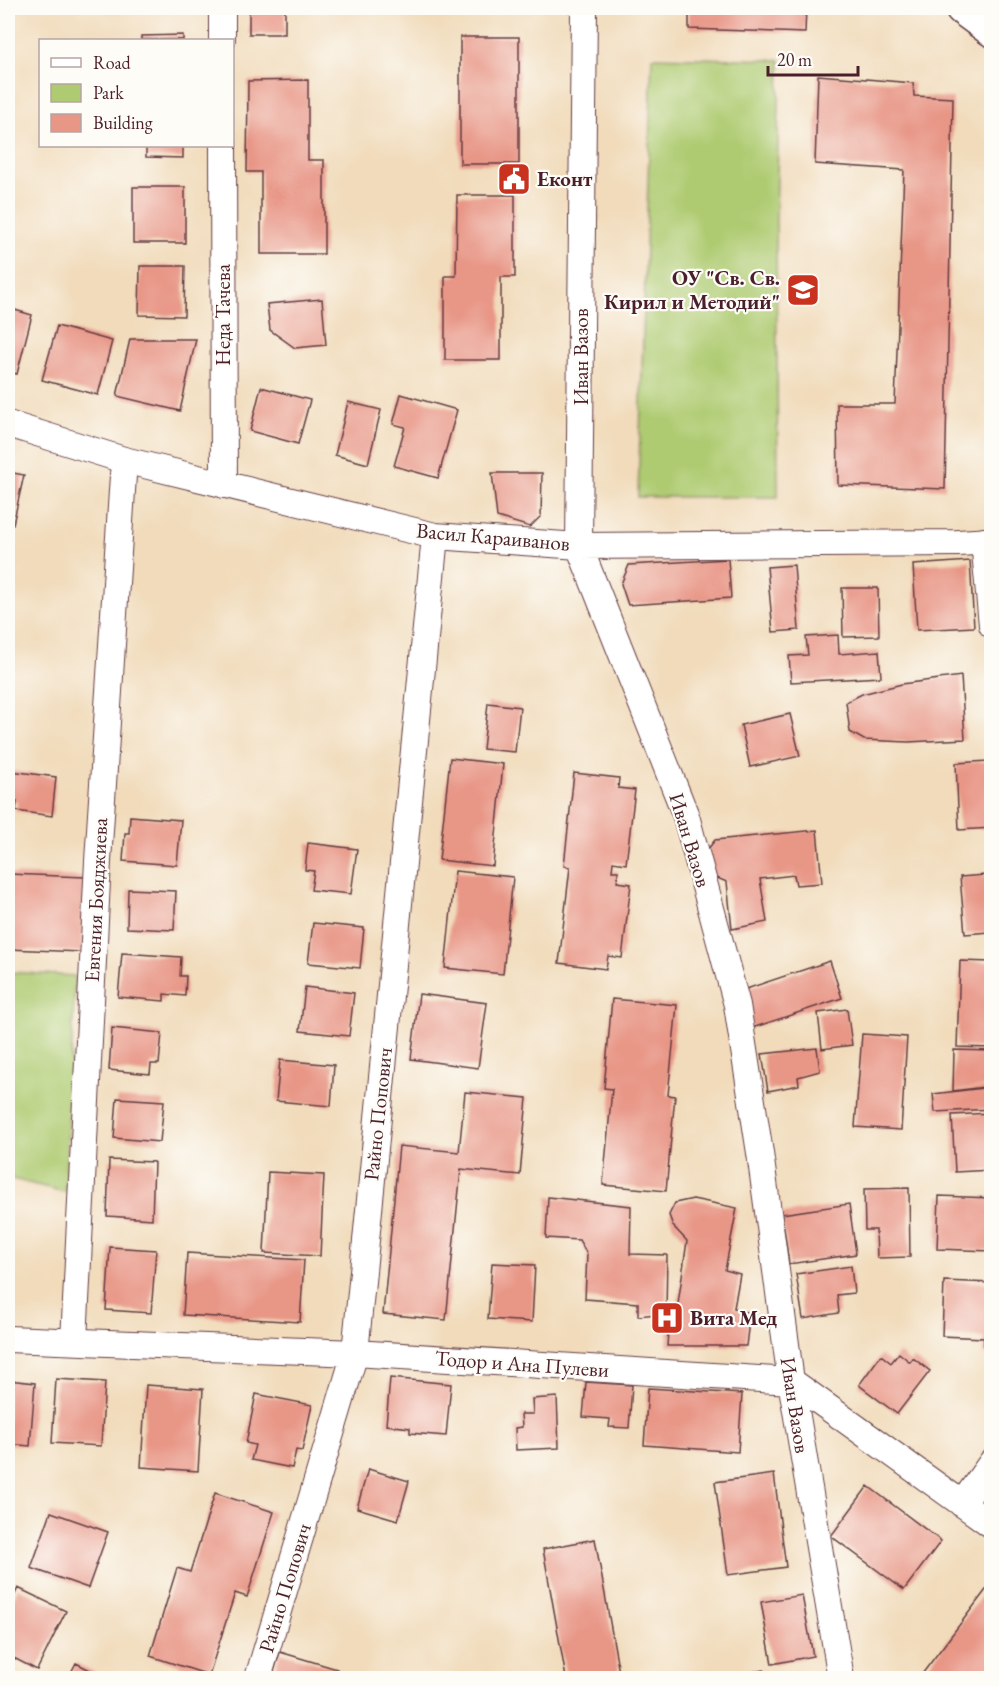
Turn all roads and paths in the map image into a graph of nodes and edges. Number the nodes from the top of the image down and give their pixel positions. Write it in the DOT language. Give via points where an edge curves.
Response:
graph roads {
  1 [pos="222,8"];
  2 [pos="584,8"];
  3 [pos="962,8"];
  4 [pos="992,30"];
  5 [pos="222,39"];
  6 [pos="223,147"];
  7 [pos="8,424"];
  8 [pos="124,460"];
  9 [pos="224,486"];
  10 [pos="435,536"];
  11 [pos="988,541"];
  12 [pos="579,546"];
  13 [pos="992,625"];
  14 [pos="8,1339"];
  15 [pos="74,1341"];
  16 [pos="355,1353"];
  17 [pos="791,1381"];
  18 [pos="992,1462"];
  19 [pos="962,1504"];
  20 [pos="992,1525"];
  21 [pos="258,1678"];
  22 [pos="840,1678"];
  1 -- 5 [label="street"];
  2 -- 12 [label="street, Иван Вазов"];
  3 -- 4 [label="street"];
  6 -- 9 [label="street, Неда Тачева"];
  7 -- 8 [label="street, Васил Караиванов"];
  8 -- 9 [label="street, Васил Караиванов"];
  8 -- 15 [label="street, Евгения Бояджиева" via="98,861"];
  9 -- 10 [label="street, Васил Караиванов"];
  10 -- 12 [label="street, Васил Караиванов"];
  10 -- 16 [label="street, Райно Попович"];
  11 -- 12 [label="street, Васил Караиванов"];
  11 -- 13 [label="street"];
  12 -- 17 [label="street, Иван Вазов" via="686,816 737,1005"];
  14 -- 15 [label="street, Тодор и Ана Пулеви"];
  15 -- 16 [label="street, Тодор и Ана Пулеви"];
  16 -- 17 [label="street, Тодор и Ана Пулеви"];
  16 -- 21 [label="street, Райно Попович"];
  17 -- 19 [label="street"];
  17 -- 22 [label="street, Иван Вазов"];
  18 -- 19 [label="street"];
  19 -- 20 [label="street"];
}
